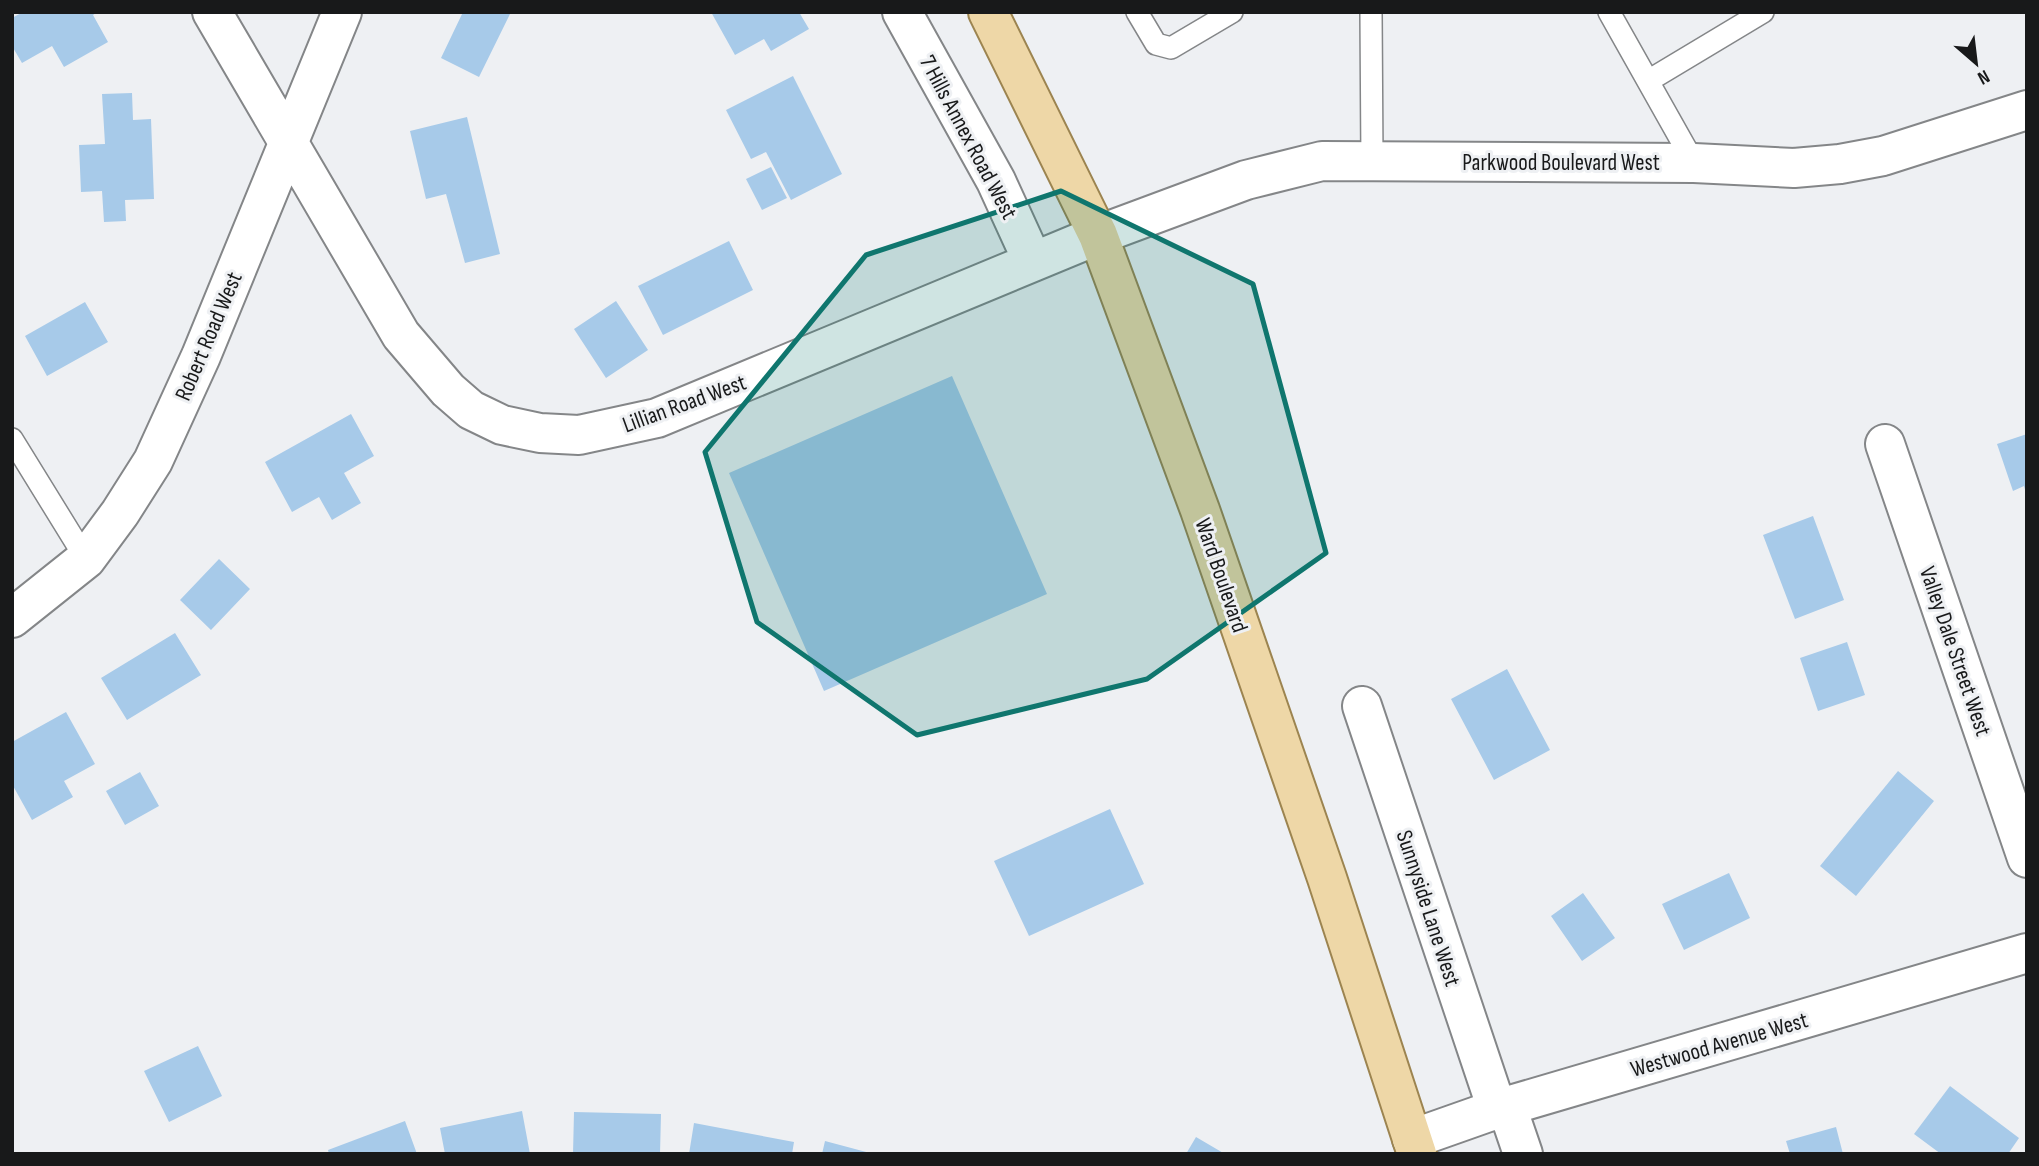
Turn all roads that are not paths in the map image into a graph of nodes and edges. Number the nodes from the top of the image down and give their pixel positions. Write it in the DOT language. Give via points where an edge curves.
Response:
graph roads {
  1 [pos="212,12"];
  2 [pos="342,12"];
  3 [pos="902,12"];
  4 [pos="988,12"];
  5 [pos="1137,12"];
  6 [pos="1232,12"];
  7 [pos="1371,12"];
  8 [pos="1609,12"];
  9 [pos="1763,12"];
  10 [pos="1647,80"];
  11 [pos="2027,110"];
  12 [pos="288,145"];
  13 [pos="1372,162"];
  14 [pos="1694,163"];
  15 [pos="1098,235"];
  16 [pos="1033,262"];
  17 [pos="12,439"];
  18 [pos="1885,444"];
  19 [pos="86,559"];
  20 [pos="12,618"];
  21 [pos="1362,706"];
  22 [pos="2027,858"];
  23 [pos="2027,953"];
  24 [pos="1502,1108"];
  25 [pos="1415,1146"];
  26 [pos="1523,1154"];
  1 -- 12 [label="street, Lillian Road West"];
  2 -- 12 [label="street, Robert Road West"];
  3 -- 16 [label="street, 7 Hills Annex Road West" via="996,181"];
  4 -- 15 [label="main road, Ward Boulevard"];
  5 -- 6 [label="lane" via="1156,44 1171,48"];
  7 -- 13 [label="lane"];
  8 -- 10 [label="lane"];
  9 -- 10 [label="lane"];
  10 -- 14 [label="lane"];
  11 -- 14 [label="street, Parkwood Boulevard West" via="1883,156 1840,164 1794,168"];
  12 -- 16 [label="street, Lillian Road West" via="401,335 448,390 471,410 502,425 540,433 579,435 657,418"];
  12 -- 19 [label="street, Robert Road West" via="153,461"];
  13 -- 14 [label="street, Parkwood Boulevard West"];
  13 -- 15 [label="street, Parkwood Boulevard West" via="1322,161 1246,180"];
  15 -- 16 [label="street, Lillian Road West"];
  15 -- 25 [label="main road, Ward Boulevard" via="1200,509"];
  17 -- 19 [label="lane"];
  18 -- 22 [label="street, Valley Dale Street West"];
  19 -- 20 [label="street, Robert Road West"];
  21 -- 24 [label="street, Sunnyside Lane West"];
  23 -- 24 [label="street, Westwood Avenue West"];
  24 -- 25 [label="street, Westwood Avenue West"];
  24 -- 26 [label="street, Sunnyside Lane West"];
}
